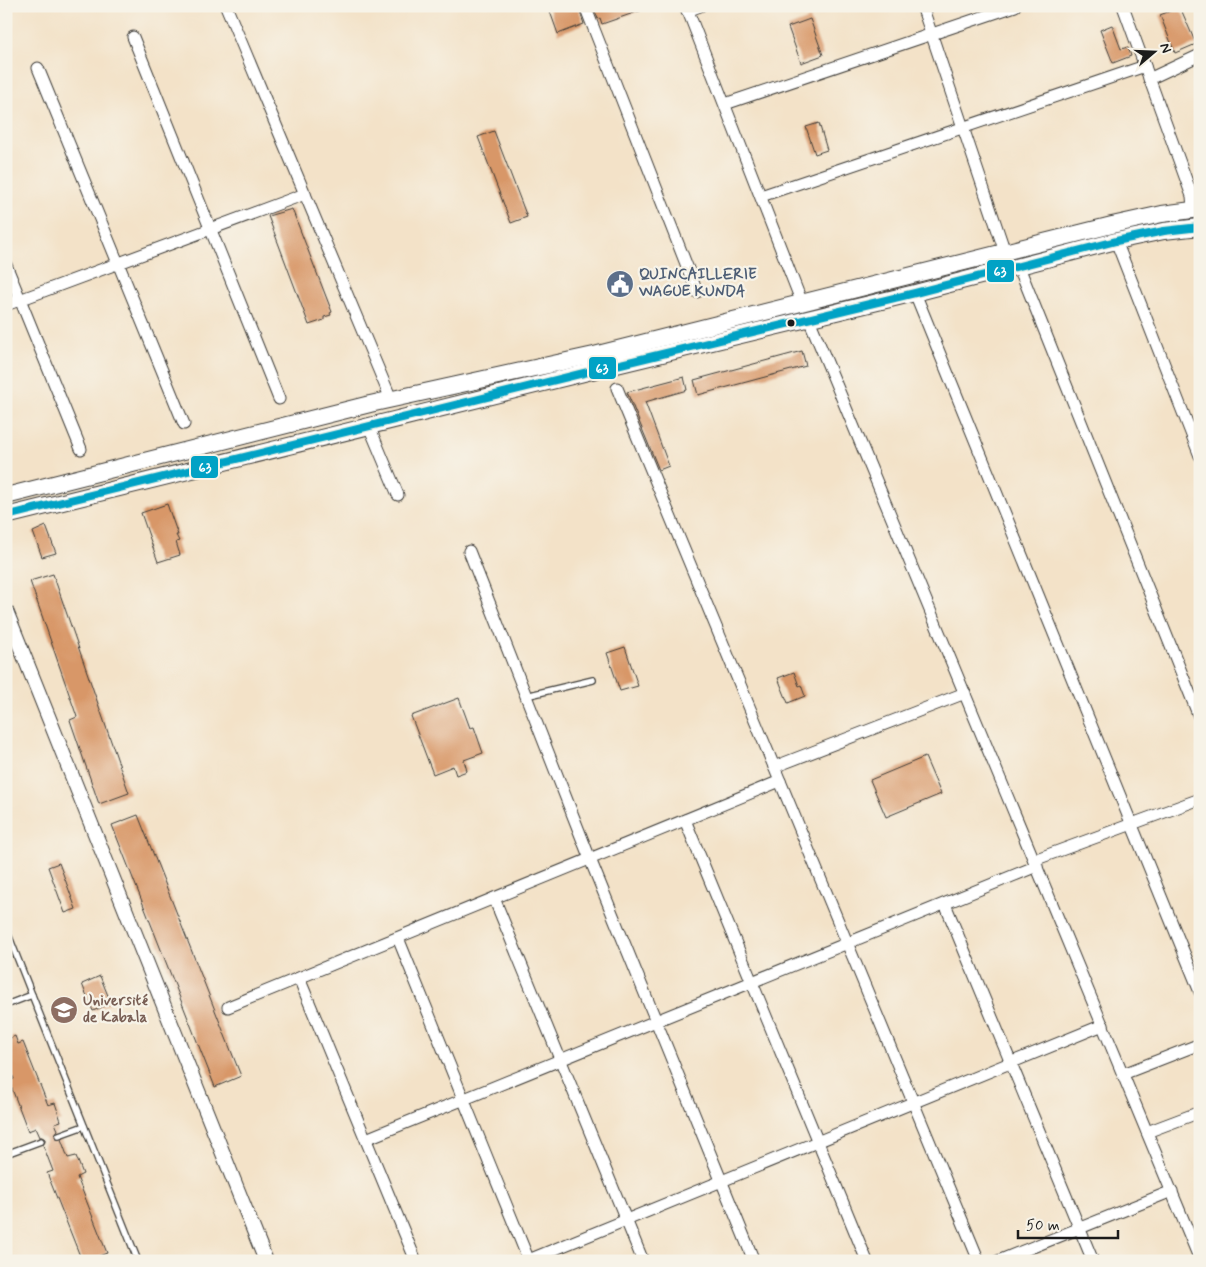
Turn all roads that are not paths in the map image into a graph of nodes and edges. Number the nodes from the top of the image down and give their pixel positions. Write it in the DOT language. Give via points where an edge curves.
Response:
graph roads {
  1 [pos="226,6"];
  2 [pos="586,6"];
  3 [pos="700,6"];
  4 [pos="922,6"];
  5 [pos="1014,6"];
  6 [pos="1123,6"];
  7 [pos="686,8"];
  8 [pos="932,34"];
  9 [pos="133,37"];
  10 [pos="1200,55"];
  11 [pos="1145,66"];
  12 [pos="38,68"];
  13 [pos="1150,80"];
  14 [pos="725,104"];
  15 [pos="964,128"];
  16 [pos="305,194"];
  17 [pos="761,196"];
  18 [pos="1196,209"];
  19 [pos="1200,227"];
  20 [pos="210,229"];
  21 [pos="1116,241"];
  22 [pos="1005,252"];
  23 [pos="118,263"];
  24 [pos="6,265"];
  25 [pos="1019,268"];
  26 [pos="697,292"];
  27 [pos="915,294"];
  28 [pos="20,299"];
  29 [pos="802,303"];
  30 [pos="6,304"];
  31 [pos="809,319"];
  32 [pos="617,388"];
  33 [pos="279,399"];
  34 [pos="391,399"];
  35 [pos="184,424"];
  36 [pos="370,426"];
  37 [pos="81,449"];
  38 [pos="1200,456"];
  39 [pos="398,495"];
  40 [pos="6,496"];
  41 [pos="6,516"];
  42 [pos="469,551"];
  43 [pos="6,611"];
  44 [pos="593,680"];
  45 [pos="965,693"];
  46 [pos="526,696"];
  47 [pos="1200,719"];
  48 [pos="774,766"];
  49 [pos="780,781"];
  50 [pos="1200,799"];
  51 [pos="685,820"];
  52 [pos="1132,824"];
  53 [pos="590,859"];
  54 [pos="1035,863"];
  55 [pos="494,898"];
  56 [pos="945,904"];
  57 [pos="6,929"];
  58 [pos="398,938"];
  59 [pos="847,943"];
  60 [pos="299,978"];
  61 [pos="752,982"];
  62 [pos="1200,992"];
  63 [pos="32,995"];
  64 [pos="6,1005"];
  65 [pos="228,1007"];
  66 [pos="656,1021"];
  67 [pos="1103,1026"];
  68 [pos="1200,1044"];
  69 [pos="560,1060"];
  70 [pos="1011,1063"];
  71 [pos="1123,1074"];
  72 [pos="464,1100"];
  73 [pos="914,1103"];
  74 [pos="1200,1112"];
  75 [pos="84,1126"];
  76 [pos="1147,1132"];
  77 [pos="59,1135"];
  78 [pos="366,1140"];
  79 [pos="41,1141"];
  80 [pos="818,1142"];
  81 [pos="6,1154"];
  82 [pos="721,1181"];
  83 [pos="1172,1191"];
  84 [pos="626,1220"];
  85 [pos="1079,1228"];
  86 [pos="1195,1236"];
  87 [pos="528,1260"];
  88 [pos="1200,1260"];
  89 [pos="138,1261"];
  90 [pos="266,1261"];
  91 [pos="416,1261"];
  92 [pos="643,1261"];
  93 [pos="754,1261"];
  94 [pos="867,1261"];
  95 [pos="979,1261"];
  96 [pos="998,1261"];
  97 [pos="1093,1261"];
  1 -- 16 [label="street"];
  2 -- 26 [label="street"];
  3 -- 7 [label="street"];
  4 -- 8 [label="street"];
  5 -- 8 [label="street"];
  6 -- 11 [label="street"];
  7 -- 14 [label="street"];
  8 -- 14 [label="street"];
  8 -- 15 [label="street"];
  9 -- 20 [label="street"];
  10 -- 13 [label="street"];
  11 -- 13 [label="street"];
  11 -- 15 [label="street"];
  12 -- 23 [label="street"];
  13 -- 18 [label="street"];
  14 -- 17 [label="street"];
  15 -- 17 [label="street"];
  15 -- 22 [label="street"];
  16 -- 20 [label="street"];
  16 -- 34 [label="street"];
  17 -- 29 [label="street"];
  18 -- 22 [label="main road" via="1112,224"];
  19 -- 21 [label="main road"];
  20 -- 23 [label="street"];
  20 -- 33 [label="street"];
  21 -- 25 [label="main road"];
  21 -- 38 [label="street"];
  22 -- 29 [label="main road"];
  23 -- 28 [label="street"];
  23 -- 35 [label="street"];
  24 -- 28 [label="street"];
  25 -- 27 [label="main road"];
  25 -- 47 [label="street"];
  27 -- 31 [label="main road"];
  27 -- 52 [label="street"];
  28 -- 30 [label="street"];
  28 -- 37 [label="street"];
  29 -- 34 [label="main road"];
  31 -- 36 [label="main road"];
  31 -- 45 [label="street"];
  32 -- 48 [label="street"];
  34 -- 40 [label="main road"];
  36 -- 39 [label="street"];
  36 -- 41 [label="main road"];
  42 -- 46 [label="street"];
  43 -- 90 [label="street"];
  44 -- 46 [label="lane"];
  45 -- 48 [label="street"];
  45 -- 54 [label="street"];
  46 -- 53 [label="street"];
  48 -- 49 [label="street"];
  49 -- 51 [label="street"];
  49 -- 59 [label="street"];
  50 -- 52 [label="street"];
  51 -- 53 [label="street"];
  51 -- 61 [label="street"];
  52 -- 54 [label="street"];
  52 -- 62 [label="street"];
  53 -- 55 [label="street"];
  53 -- 66 [label="street"];
  54 -- 56 [label="street"];
  54 -- 67 [label="street"];
  55 -- 58 [label="street"];
  55 -- 69 [label="street"];
  56 -- 59 [label="street"];
  56 -- 70 [label="street"];
  57 -- 63 [label="lane"];
  58 -- 60 [label="street"];
  58 -- 72 [label="street"];
  59 -- 61 [label="street"];
  59 -- 73 [label="street"];
  60 -- 65 [label="street"];
  60 -- 78 [label="street"];
  61 -- 66 [label="street"];
  61 -- 80 [label="street"];
  63 -- 64 [label="lane"];
  63 -- 75 [label="lane"];
  66 -- 69 [label="street"];
  66 -- 82 [label="street"];
  67 -- 70 [label="street"];
  67 -- 71 [label="street"];
  68 -- 71 [label="street"];
  69 -- 72 [label="street"];
  69 -- 84 [label="street"];
  70 -- 73 [label="street"];
  70 -- 85 [label="street"];
  71 -- 76 [label="street"];
  72 -- 78 [label="street"];
  72 -- 87 [label="street"];
  73 -- 80 [label="street"];
  73 -- 95 [label="street"];
  74 -- 76 [label="street"];
  75 -- 77 [label="lane"];
  75 -- 89 [label="lane"];
  76 -- 83 [label="street"];
  78 -- 91 [label="street"];
  79 -- 81 [label="lane"];
  80 -- 82 [label="street"];
  80 -- 94 [label="street"];
  82 -- 84 [label="street"];
  82 -- 93 [label="street"];
  83 -- 85 [label="street"];
  83 -- 86 [label="street"];
  84 -- 87 [label="street"];
  84 -- 92 [label="street"];
  85 -- 96 [label="street"];
  85 -- 97 [label="street"];
  86 -- 88 [label="street"];
}
